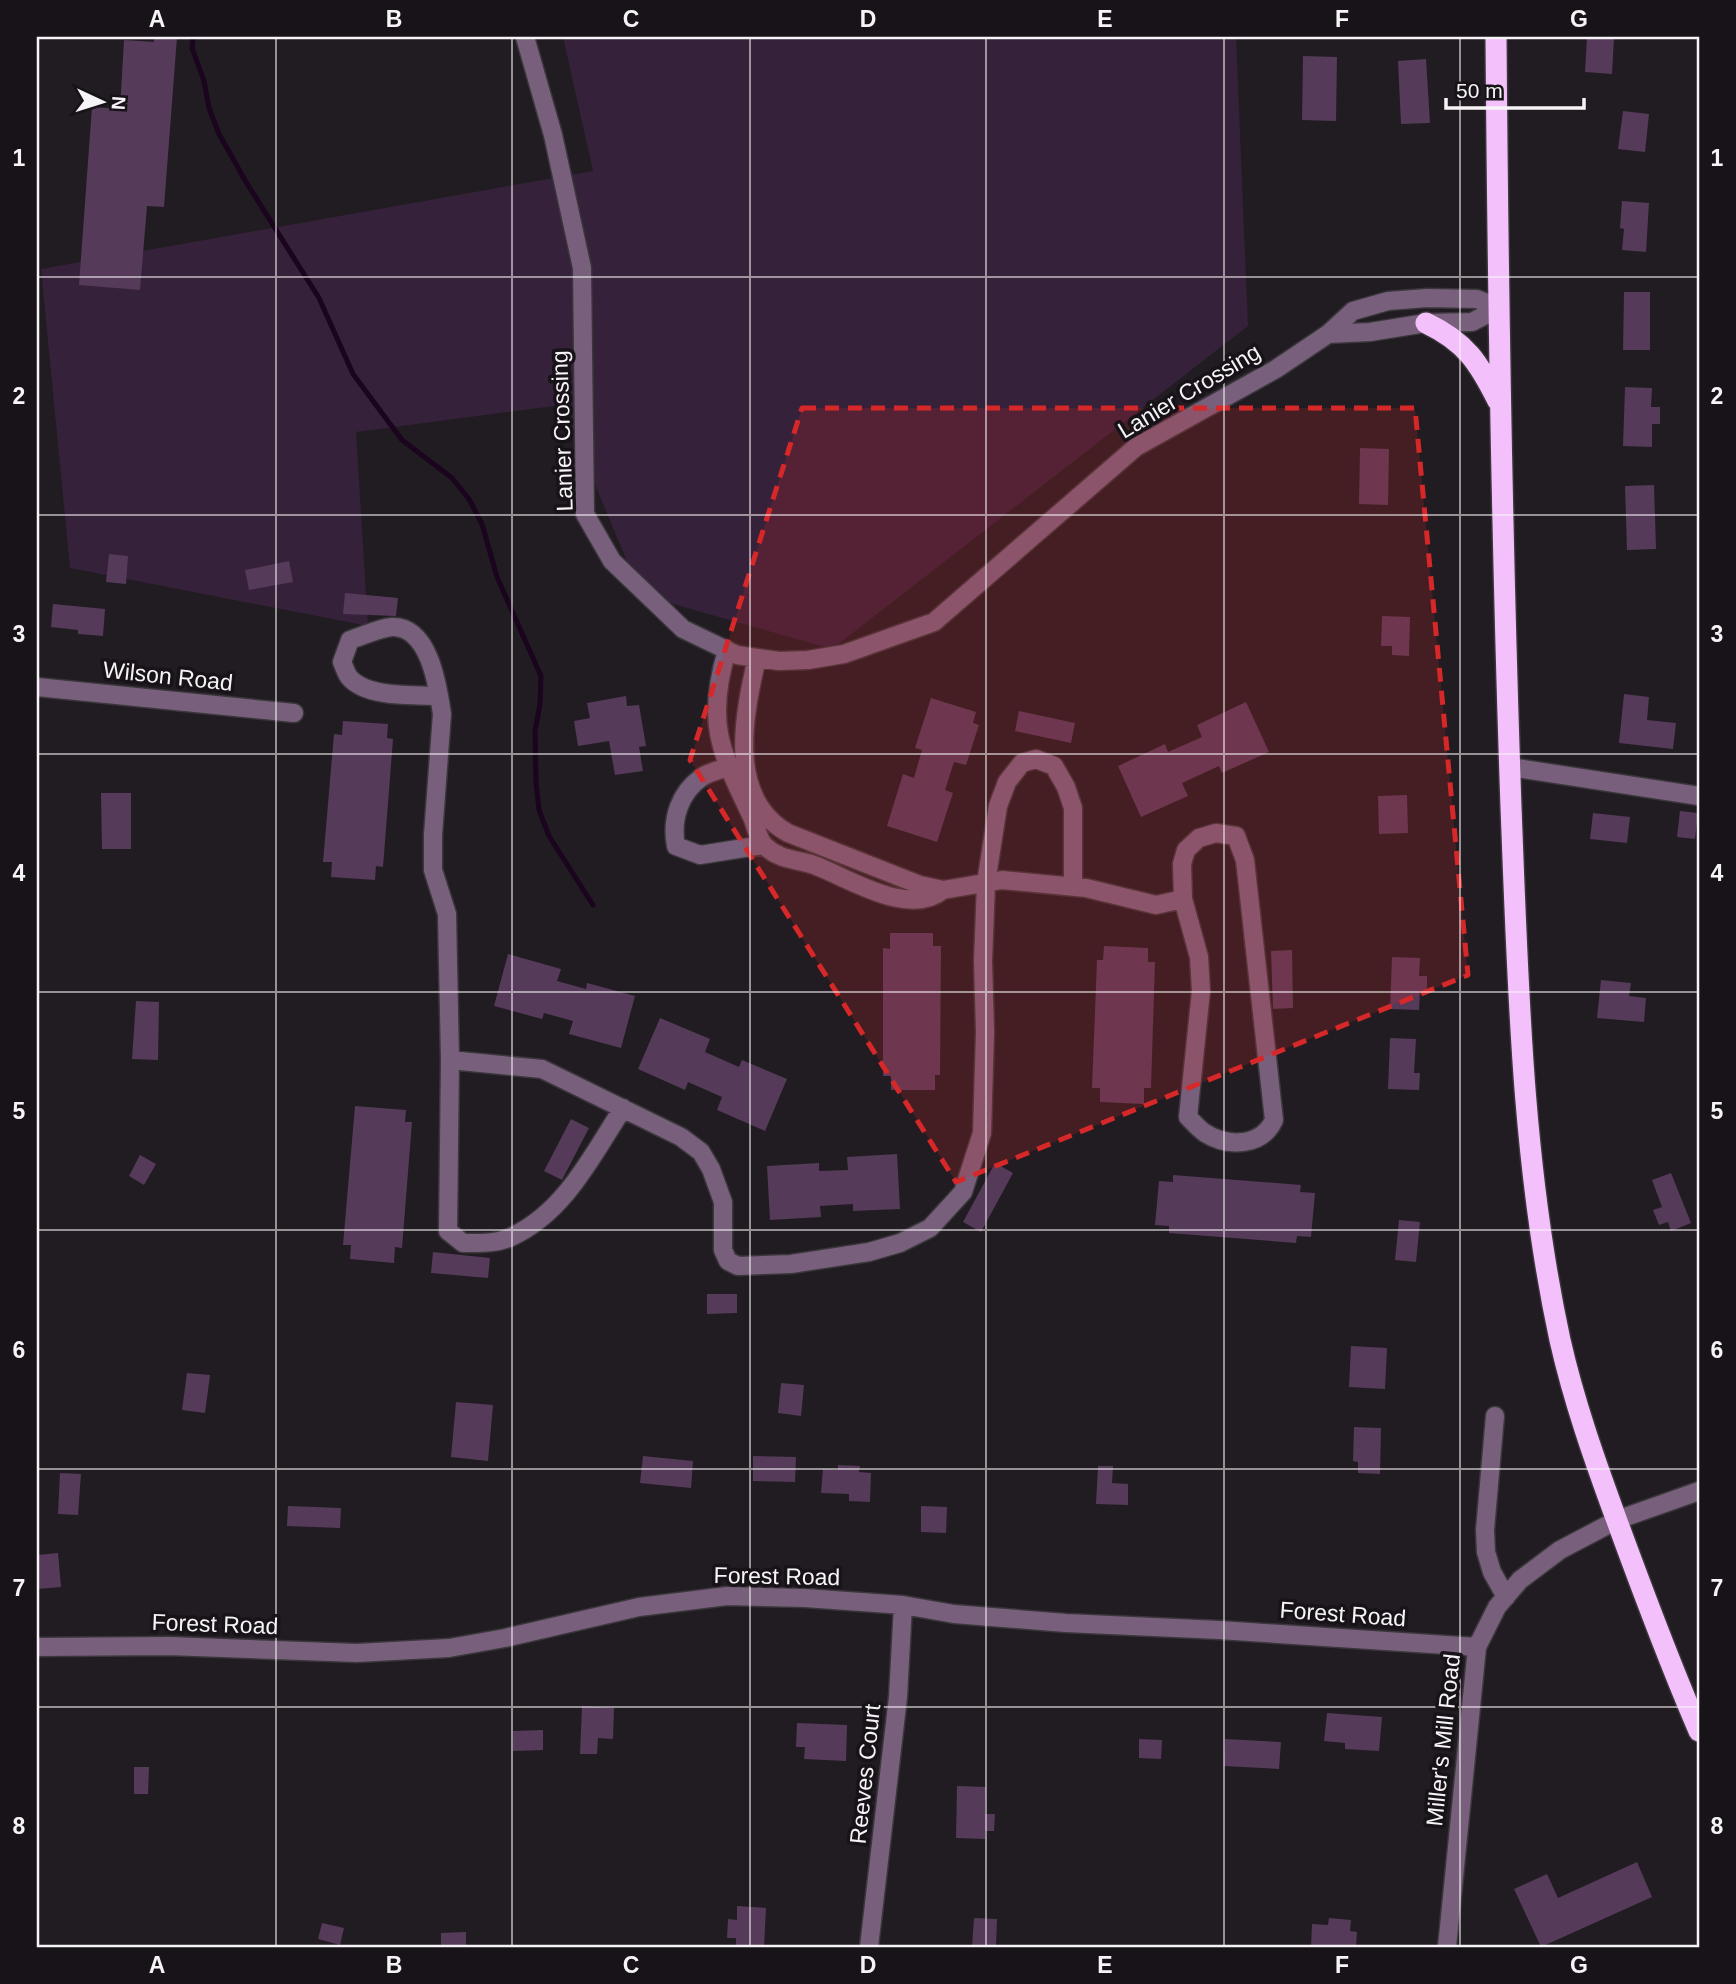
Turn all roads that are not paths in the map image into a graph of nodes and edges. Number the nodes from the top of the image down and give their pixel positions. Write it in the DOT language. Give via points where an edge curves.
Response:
graph roads {
  1 [pos="525,37"];
  2 [pos="1496,37"];
  3 [pos="1499,308"];
  4 [pos="1426,323"];
  5 [pos="1328,334"];
  6 [pos="1502,409"];
  7 [pos="727,650"];
  8 [pos="757,658"];
  9 [pos="37,687"];
  10 [pos="439,696"];
  11 [pos="294,713"];
  12 [pos="728,767"];
  13 [pos="1510,767"];
  14 [pos="1699,796"];
  15 [pos="763,845"];
  16 [pos="986,883"];
  17 [pos="1073,887"];
  18 [pos="943,890"];
  19 [pos="1183,900"];
  20 [pos="450,1060"];
  21 [pos="623,1108"];
  22 [pos="1495,1416"];
  23 [pos="1699,1492"];
  24 [pos="1617,1520"];
  25 [pos="1506,1597"];
  26 [pos="903,1605"];
  27 [pos="37,1647"];
  28 [pos="1477,1647"];
  29 [pos="1699,1731"];
  30 [pos="869,1947"];
  31 [pos="1447,1947"];
  1 -- 7 [label="street, Lanier Crossing" via="583,268 585,514 612,561 682,629"];
  2 -- 3 [label="highway"];
  3 -- 4 [label="street" via="1472,321"];
  3 -- 5 [label="street, Lanier Crossing" via="1478,299 1388,301 1353,311"];
  3 -- 6 [label="highway"];
  4 -- 5 [label="street"];
  4 -- 6 [label="highway" via="1468,350"];
  5 -- 8 [label="street, Lanier Crossing" via="1276,369 1136,447 934,622 844,654 808,660"];
  6 -- 13 [label="highway"];
  7 -- 8 [label="street, Lanier Crossing"];
  7 -- 12 [label="street" via="716,705 718,735"];
  8 -- 18 [label="street" via="742,750 756,802 788,833"];
  9 -- 11 [label="street, Wilson Road"];
  10 -- 10 [label="street" via="433,664 412,633 393,627 350,640 342,662 349,678 367,690"];
  10 -- 20 [label="street" via="442,715 433,870 447,914"];
  12 -- 15 [label="street"];
  12 -- 15 [label="street" via="703,776 679,803 673,831 676,846 700,855"];
  13 -- 14 [label="street"];
  13 -- 24 [label="highway" via="1520,1034 1545,1254 1572,1386"];
  15 -- 18 [label="street" via="781,858 812,864 874,892 914,899 934,897"];
  16 -- 17 [label="street" via="1002,880"];
  16 -- 17 [label="street" via="993,832 1007,782 1021,763 1036,759 1054,766 1073,808"];
  16 -- 18 [label="street"];
  16 -- 21 [label="street" via="982,1133 963,1192 930,1228 869,1252 791,1264 738,1266 728,1261 723,1250 723,1202 701,1152"];
  17 -- 19 [label="street" via="1156,905"];
  19 -- 19 [label="street" via="1186,850 1199,838 1216,833 1236,836 1245,860 1275,1120 1268,1132 1246,1143 1206,1134 1188,1117 1201,991 1199,957"];
  20 -- 21 [label="street" via="542,1069"];
  20 -- 21 [label="street" via="448,1231 463,1244 509,1237 537,1221 569,1192"];
  22 -- 25 [label="street" via="1486,1552"];
  23 -- 24 [label="street, Miller's Mill Road"];
  24 -- 25 [label="street, Miller's Mill Road" via="1560,1550 1520,1580"];
  24 -- 29 [label="highway"];
  25 -- 28 [label="street, Miller's Mill Road"];
  26 -- 27 [label="street, Forest Road" via="727,1596 639,1607 449,1648 357,1653"];
  26 -- 28 [label="street, Forest Road" via="1066,1623"];
  26 -- 30 [label="street, Reeves Court" via="898,1697"];
  28 -- 31 [label="street, Miller's Mill Road"];
}
